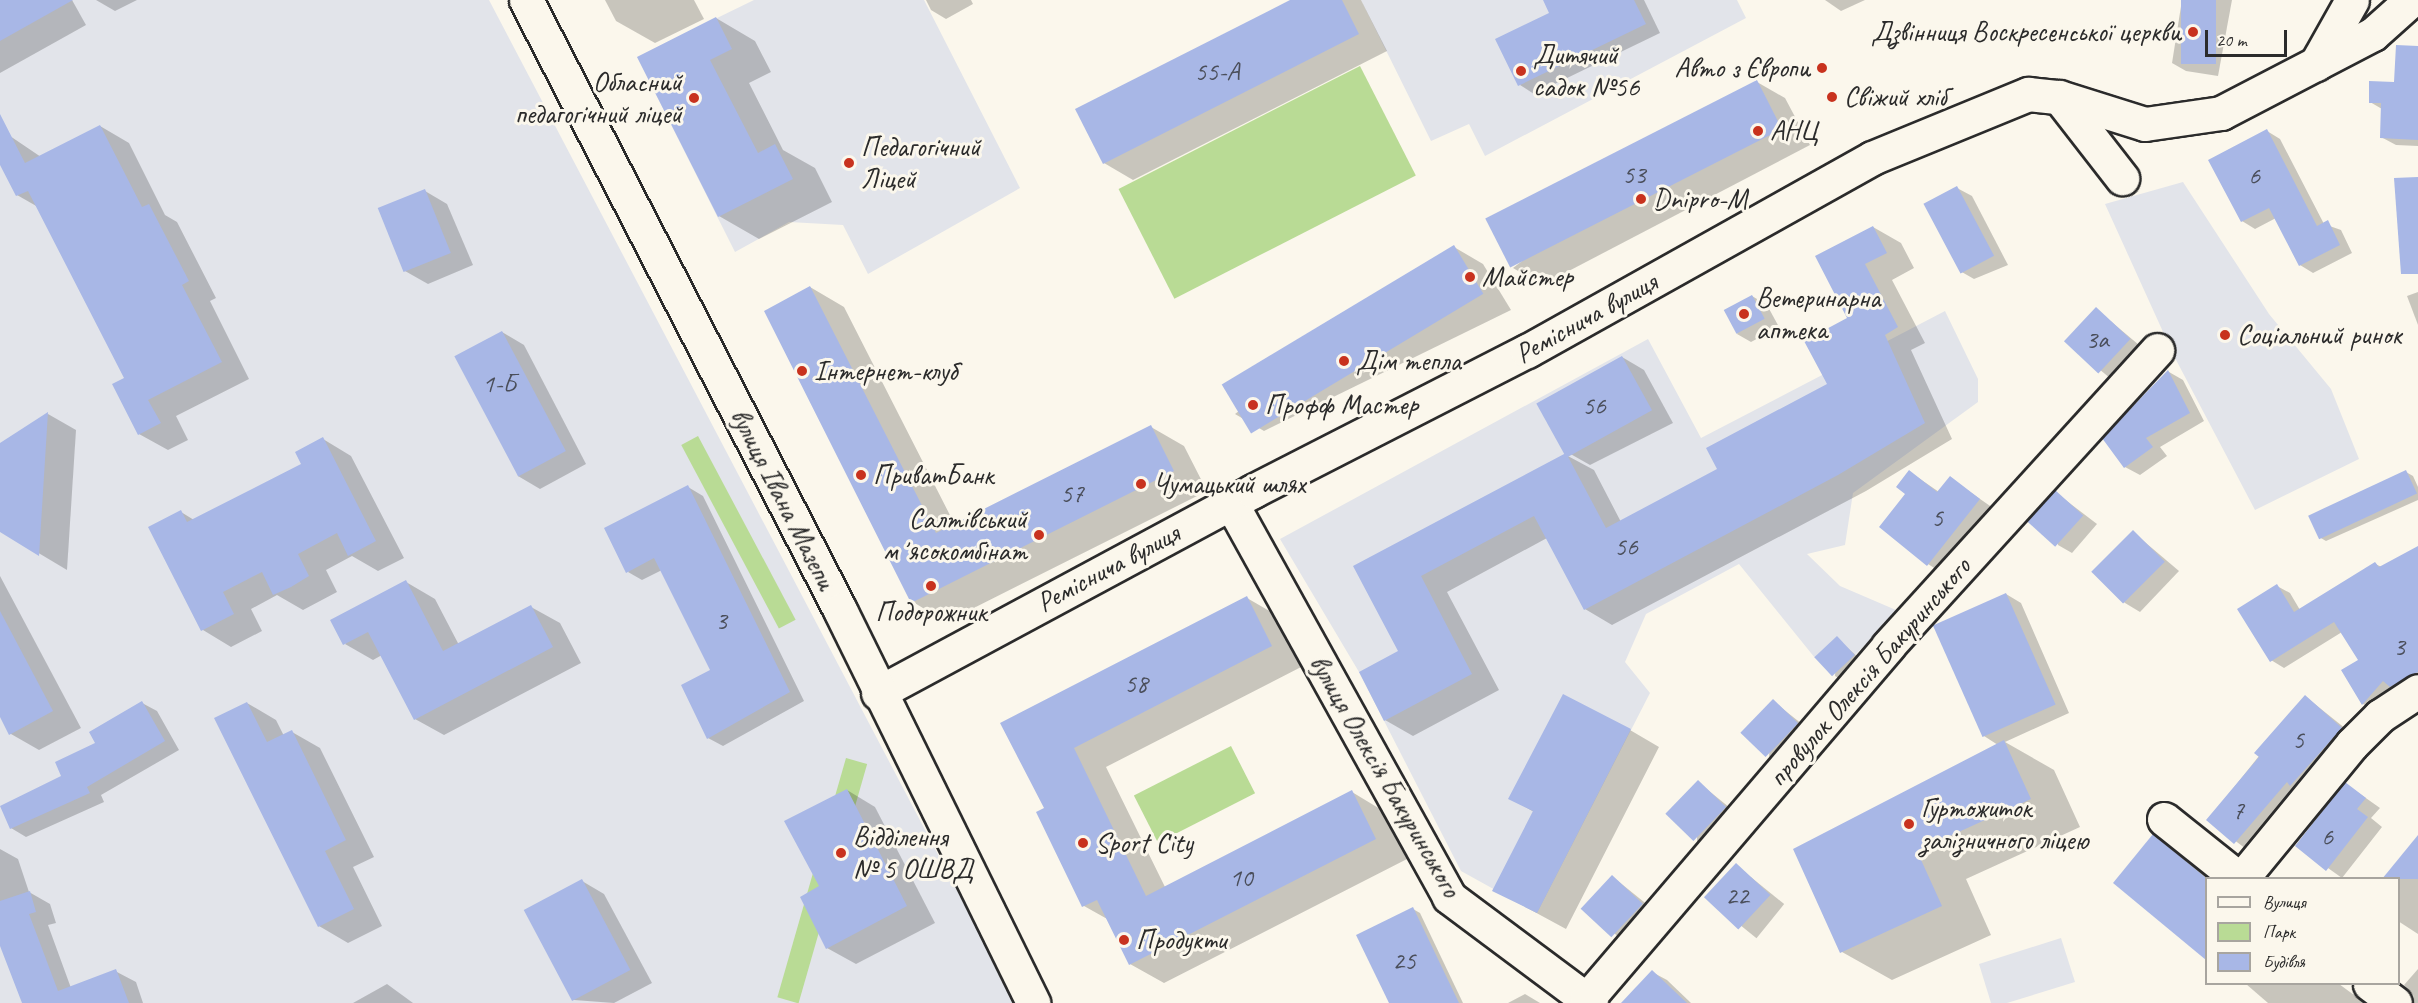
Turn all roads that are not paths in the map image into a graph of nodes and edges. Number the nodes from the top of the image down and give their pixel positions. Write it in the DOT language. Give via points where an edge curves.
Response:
graph roads {
  1 [pos="526,0"];
  2 [pos="2352,0"];
  3 [pos="2411,0"];
  4 [pos="2316,64"];
  5 [pos="2059,97"];
  6 [pos="2122,178"];
  7 [pos="2157,350"];
  8 [pos="1231,503"];
  9 [pos="2418,691"];
  10 [pos="878,693"];
  11 [pos="2164,819"];
  12 [pos="2237,877"];
  13 [pos="2242,877"];
  14 [pos="2371,985"];
  15 [pos="1589,1001"];
  16 [pos="1033,1003"];
  17 [pos="2395,1003"];
  1 -- 10 [label="street, вулиця Івана Мазепи" via="840,610"];
  2 -- 4 [label="street"];
  3 -- 4 [label="street, Реміснича вулиця" via="2373,34"];
  4 -- 5 [label="street, Реміснича вулиця" via="2221,113 2145,124"];
  5 -- 6 [label="street"];
  5 -- 8 [label="street, Реміснича вулиця" via="2028,94 1872,158 1527,351"];
  7 -- 15 [label="street, провулок Олексія Бакуринського" via="1888,646"];
  8 -- 10 [label="street, Реміснича вулиця"];
  8 -- 15 [label="street, вулиця Олексія Бакуринського" via="1449,897"];
  9 -- 13 [label="street" via="2380,716 2352,744"];
  10 -- 16 [label="street, вулиця Івана Мазепи"];
  11 -- 12 [label="street"];
  14 -- 17 [label="street"];
}
